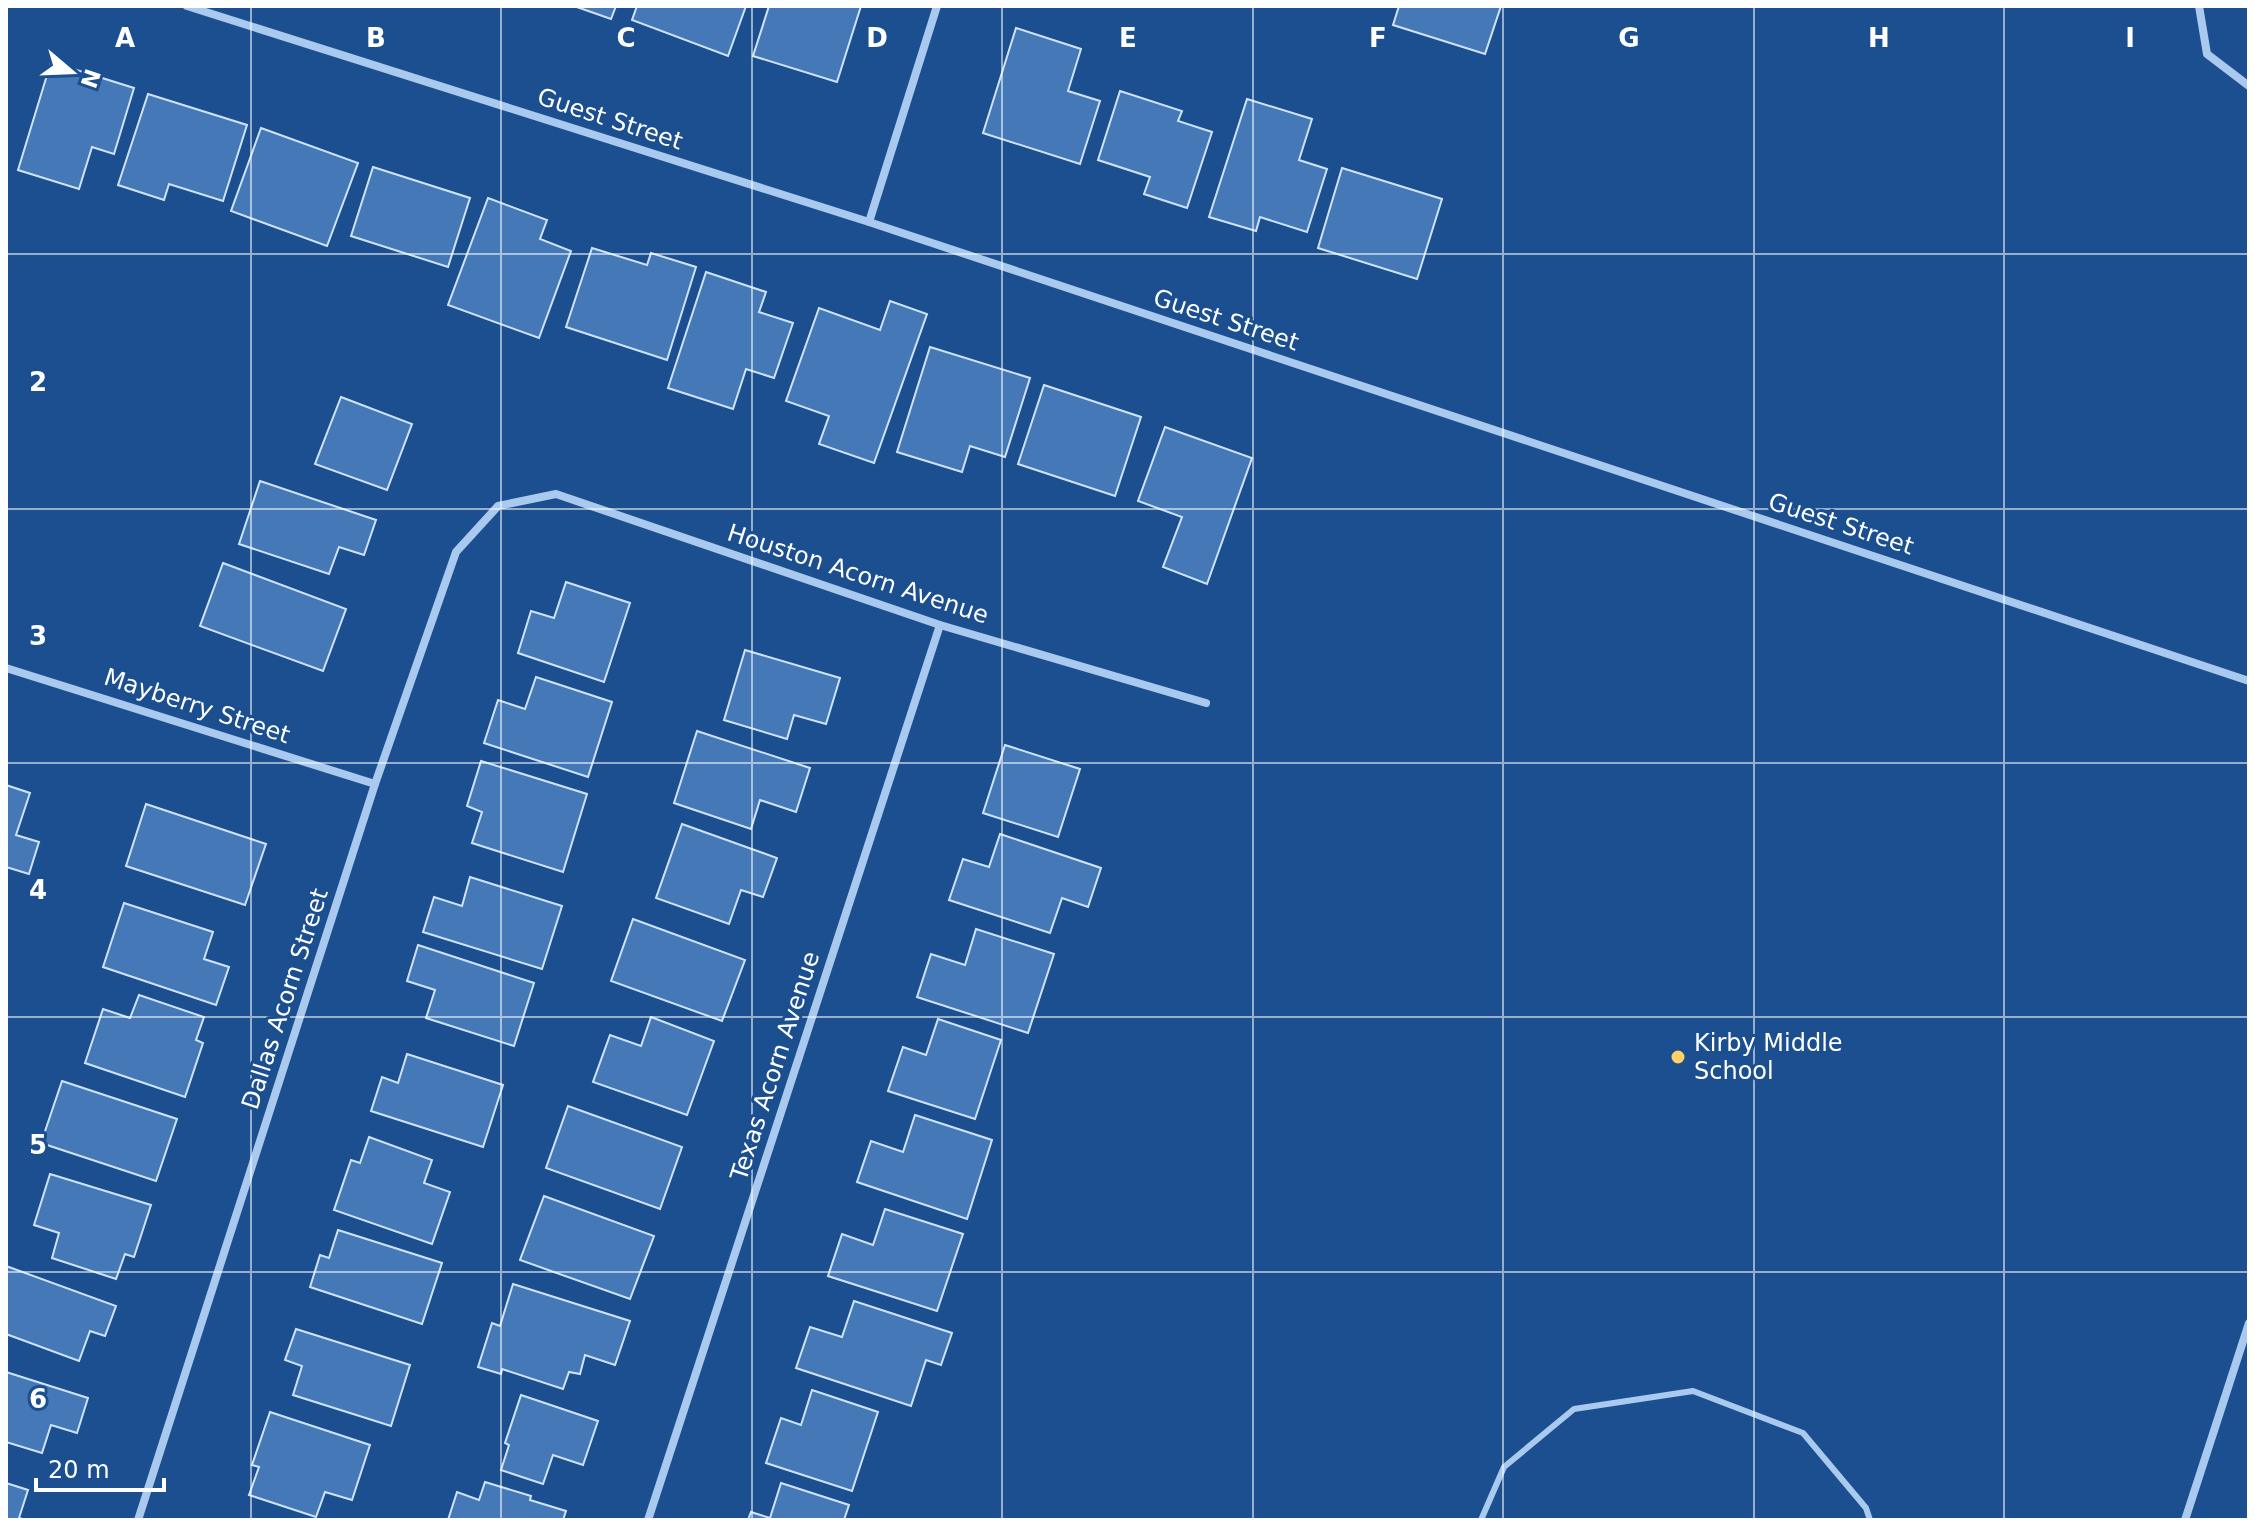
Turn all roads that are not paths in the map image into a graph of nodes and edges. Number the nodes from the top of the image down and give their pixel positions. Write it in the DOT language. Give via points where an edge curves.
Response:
graph roads {
  1 [pos="187,6"];
  2 [pos="937,6"];
  3 [pos="2199,6"];
  4 [pos="2249,86"];
  5 [pos="869,222"];
  6 [pos="498,506"];
  7 [pos="940,625"];
  8 [pos="6,668"];
  9 [pos="2249,681"];
  10 [pos="1206,703"];
  11 [pos="375,784"];
  12 [pos="2249,1323"];
  13 [pos="138,1520"];
  14 [pos="648,1520"];
  15 [pos="1481,1520"];
  16 [pos="1870,1520"];
  17 [pos="2185,1520"];
  1 -- 5 [label="street, Guest Street"];
  2 -- 5 [label="street"];
  3 -- 4 [label="street" via="2207,54"];
  5 -- 9 [label="street, Guest Street"];
  6 -- 7 [label="street, Houston Acorn Avenue" via="556,494"];
  6 -- 11 [label="street, Dallas Acorn Street" via="456,552"];
  7 -- 10 [label="street, Houston Acorn Avenue"];
  7 -- 14 [label="street, Texas Acorn Avenue"];
  8 -- 11 [label="street, Mayberry Street"];
  11 -- 13 [label="street, Dallas Acorn Street"];
  12 -- 17 [label="street"];
  15 -- 16 [label="lane" via="1504,1467 1574,1409 1693,1391 1803,1433 1866,1508"];
}
